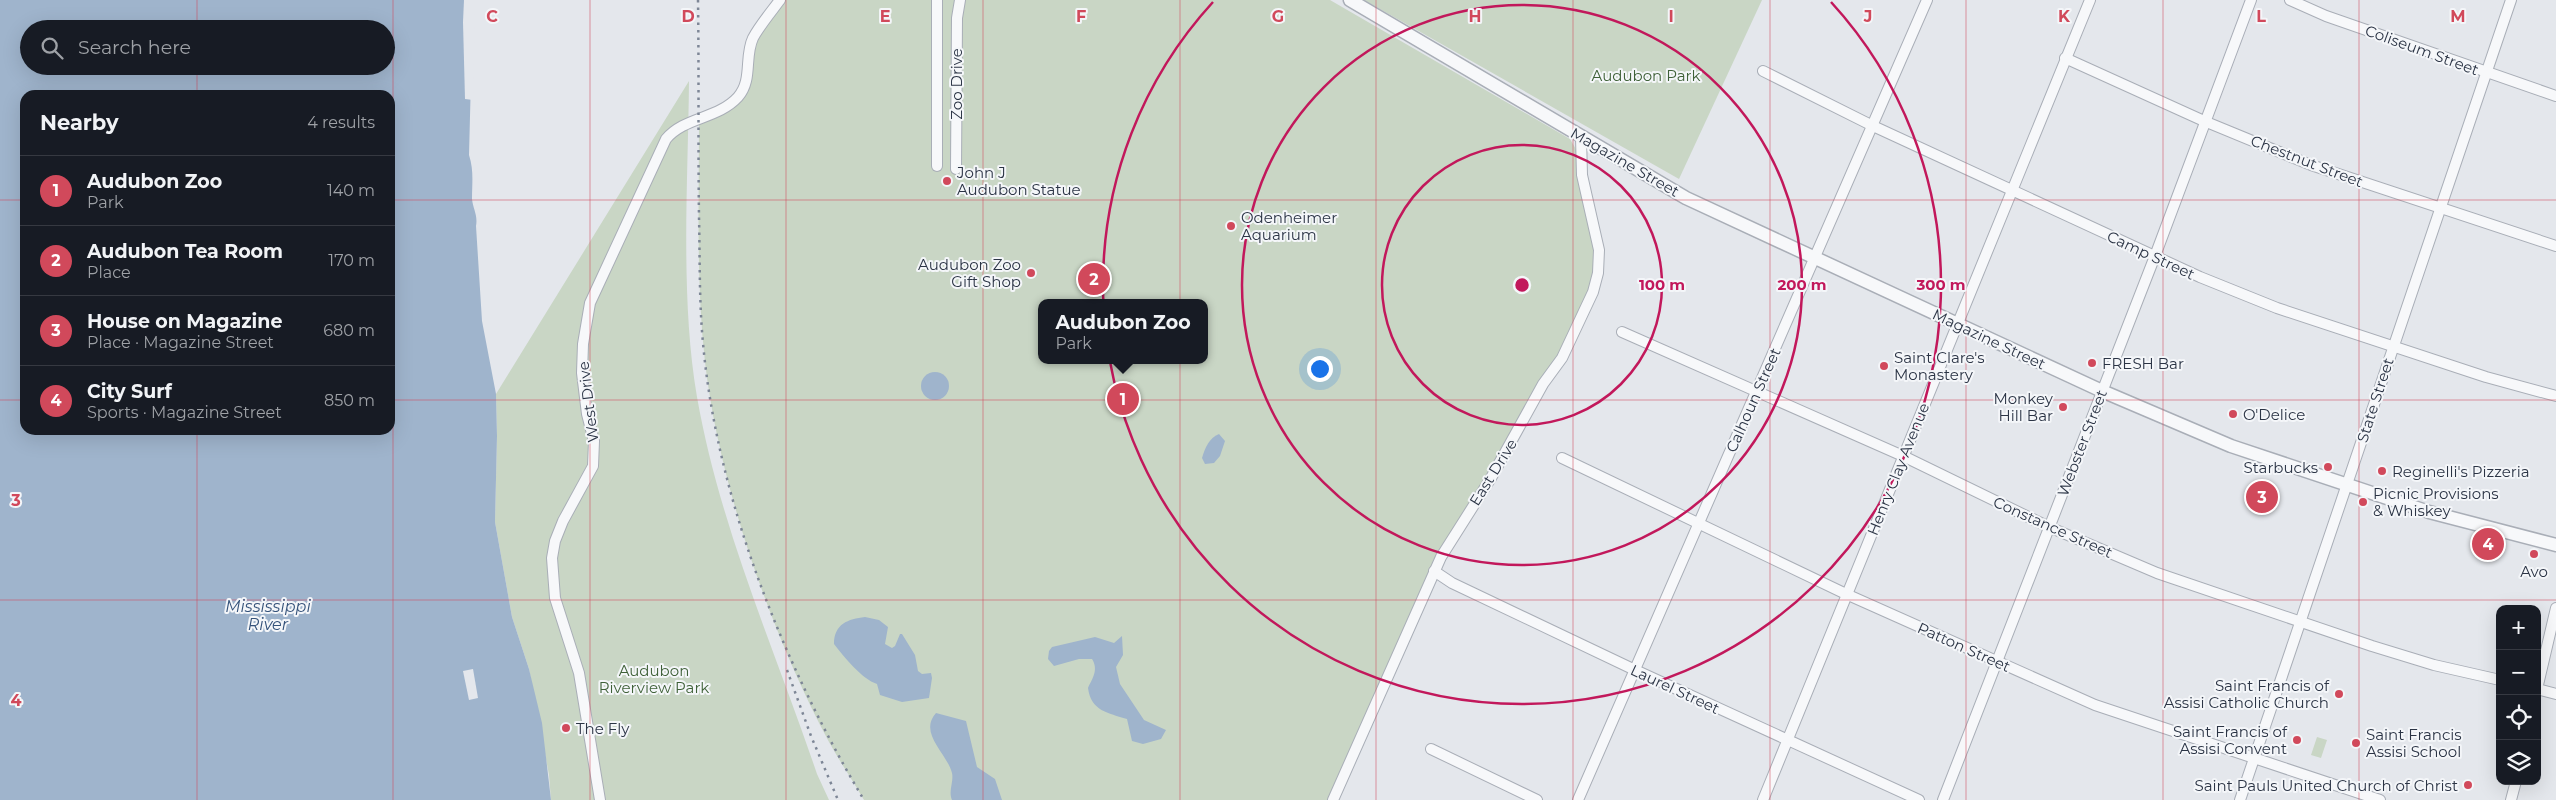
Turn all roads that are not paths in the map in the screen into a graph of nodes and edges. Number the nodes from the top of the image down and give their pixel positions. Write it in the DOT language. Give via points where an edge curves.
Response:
graph roads {
  1 [pos="780,0"];
  2 [pos="937,0"];
  3 [pos="960,0"];
  4 [pos="1350,0"];
  5 [pos="1927,0"];
  6 [pos="2090,0"];
  7 [pos="2250,0"];
  8 [pos="2290,0"];
  9 [pos="2511,0"];
  10 [pos="2065,58"];
  11 [pos="1763,71"];
  12 [pos="2485,72"];
  13 [pos="2556,96"];
  14 [pos="2204,121"];
  15 [pos="1873,126"];
  16 [pos="1581,137"];
  17 [pos="936,166"];
  18 [pos="956,168"];
  19 [pos="2012,192"];
  20 [pos="2438,208"];
  21 [pos="2556,246"];
  22 [pos="2155,256"];
  23 [pos="1815,257"];
  24 [pos="1958,324"];
  25 [pos="1622,332"];
  26 [pos="2393,346"];
  27 [pos="1757,391"];
  28 [pos="2102,391"];
  29 [pos="2556,396"];
  30 [pos="1903,456"];
  31 [pos="1562,458"];
  32 [pos="2348,485"];
  33 [pos="1699,523"];
  34 [pos="2049,527"];
  35 [pos="2556,545"];
  36 [pos="1434,571"];
  37 [pos="1846,594"];
  38 [pos="2556,608"];
  39 [pos="2302,621"];
  40 [pos="1996,661"];
  41 [pos="1635,670"];
  42 [pos="2541,672"];
  43 [pos="2496,679"];
  44 [pos="2541,690"];
  45 [pos="2556,694"];
  46 [pos="1787,740"];
  47 [pos="1431,749"];
  48 [pos="2254,758"];
  49 [pos="2515,785"];
  50 [pos="600,800"];
  51 [pos="1333,800"];
  52 [pos="1538,800"];
  53 [pos="1578,800"];
  54 [pos="1762,800"];
  55 [pos="1919,800"];
  56 [pos="1943,800"];
  57 [pos="2240,800"];
  58 [pos="2380,800"];
  59 [pos="2511,800"];
  1 -- 50 [label="street, West Drive" via="753,39 746,84 736,98 709,116 678,126 666,139 590,303 582,373 594,441 593,466 563,521 552,558 555,598 580,673"];
  2 -- 17 [label="street, Zoo Drive"];
  3 -- 18 [label="street, Zoo Drive" via="956,18"];
  4 -- 16 [label="street, Magazine Street"];
  5 -- 15 [label="street, Calhoun Street"];
  6 -- 10 [label="street, Henry Clay Avenue"];
  7 -- 14 [label="street, Webster Street"];
  8 -- 12 [label="street, Coliseum Street" via="2326,16"];
  9 -- 12 [label="street, State Street"];
  10 -- 14 [label="street, Chestnut Street"];
  10 -- 19 [label="street, Henry Clay Avenue"];
  11 -- 15 [label="street, Camp Street"];
  12 -- 13 [label="street, Coliseum Street"];
  12 -- 20 [label="street, State Street"];
  14 -- 20 [label="street, Chestnut Street" via="2312,164"];
  14 -- 22 [label="street, Webster Street"];
  15 -- 19 [label="street, Camp Street"];
  15 -- 23 [label="street, Calhoun Street"];
  16 -- 23 [label="street, Magazine Street" via="1686,198"];
  16 -- 36 [label="street, East Drive" via="1582,175 1599,250 1593,292 1562,358"];
  19 -- 22 [label="street, Camp Street"];
  19 -- 24 [label="street, Henry Clay Avenue"];
  20 -- 21 [label="street, Chestnut Street"];
  20 -- 26 [label="street, State Street"];
  22 -- 26 [label="street, Camp Street" via="2277,308"];
  22 -- 28 [label="street, Webster Street"];
  23 -- 24 [label="street, Magazine Street"];
  23 -- 27 [label="street, Calhoun Street"];
  24 -- 28 [label="street, Magazine Street"];
  24 -- 30 [label="street, Henry Clay Avenue"];
  25 -- 27 [label="street, Constance Street"];
  26 -- 29 [label="street, Camp Street" via="2486,378"];
  26 -- 32 [label="street, State Street"];
  27 -- 30 [label="street, Constance Street"];
  27 -- 33 [label="street, Calhoun Street"];
  28 -- 32 [label="street, Magazine Street" via="2231,446"];
  28 -- 34 [label="street, Webster Street"];
  30 -- 34 [label="street, Constance Street"];
  30 -- 37 [label="street, Henry Clay Avenue"];
  31 -- 33 [label="street, Patton Street"];
  32 -- 35 [label="street, Magazine Street" via="2472,524"];
  32 -- 39 [label="street, State Street"];
  33 -- 37 [label="street, Patton Street"];
  33 -- 41 [label="street, Calhoun Street"];
  34 -- 39 [label="street, Constance Street" via="2157,573"];
  34 -- 40 [label="street, Webster Street"];
  36 -- 41 [label="street, Laurel Street" via="1452,583"];
  36 -- 51 [label="street, East Drive"];
  37 -- 40 [label="street, Patton Street"];
  37 -- 46 [label="street, Henry Clay Avenue"];
  38 -- 42 [label="street"];
  39 -- 43 [label="street, Constance Street" via="2434,665"];
  39 -- 48 [label="street, State Street"];
  40 -- 48 [label="street, Patton Street" via="2096,705"];
  40 -- 56 [label="street, Webster Street"];
  41 -- 46 [label="street, Laurel Street"];
  41 -- 53 [label="street, Calhoun Street"];
  44 -- 45 [label="street"];
  46 -- 54 [label="street, Henry Clay Avenue"];
  46 -- 55 [label="street, Laurel Street"];
  47 -- 52 [label="street"];
  48 -- 57 [label="street, State Street"];
  48 -- 58 [label="street, Patton Street"];
  49 -- 59 [label="street"];
}
